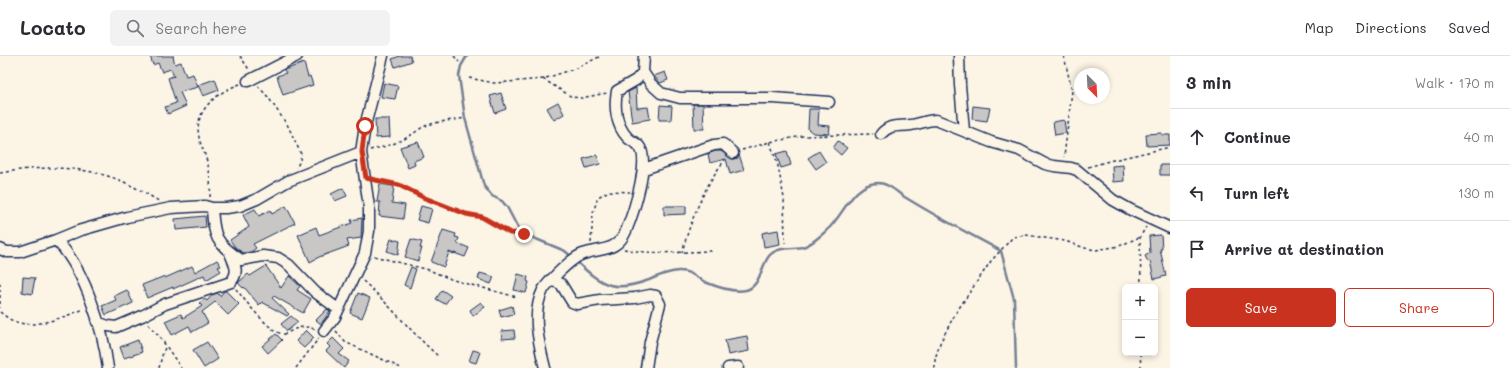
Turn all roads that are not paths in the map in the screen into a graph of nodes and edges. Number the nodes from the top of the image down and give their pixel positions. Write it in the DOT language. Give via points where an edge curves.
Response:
graph roads {
  1 [pos="297,56"];
  2 [pos="383,56"];
  3 [pos="647,56"];
  4 [pos="959,56"];
  5 [pos="643,72"];
  6 [pos="251,79"];
  7 [pos="829,102"];
  8 [pos="964,131"];
  9 [pos="881,134"];
  10 [pos="362,152"];
  11 [pos="733,153"];
  12 [pos="644,168"];
  13 [pos="208,207"];
  14 [pos="1170,228"];
  15 [pos="56,240"];
  16 [pos="0,249"];
  17 [pos="230,253"];
  18 [pos="550,280"];
  19 [pos="338,309"];
  20 [pos="97,322"];
  21 [pos="327,328"];
  22 [pos="108,368"];
  23 [pos="545,368"];
  24 [pos="646,368"];
  1 -- 6 [label="street"];
  2 -- 10 [label="street" via="365,126"];
  3 -- 5 [label="street"];
  4 -- 8 [label="street"];
  5 -- 7 [label="street" via="661,93 680,98 773,98"];
  5 -- 12 [label="street" via="636,80 617,91 615,101 618,123 627,138 640,146 644,156"];
  8 -- 9 [label="street" via="936,120 927,120 894,126"];
  8 -- 14 [label="street" via="1019,150 1045,164 1077,170 1113,200"];
  10 -- 13 [label="street" via="288,181 258,199 240,206"];
  10 -- 19 [label="street" via="369,208 369,231 365,253"];
  11 -- 12 [label="street" via="723,144 714,145"];
  12 -- 18 [label="street" via="625,232 614,246 574,258"];
  13 -- 15 [label="street" via="171,208 127,217"];
  13 -- 17 [label="street" via="218,241"];
  15 -- 16 [label="street" via="20,252"];
  15 -- 20 [label="street" via="73,261"];
  17 -- 19 [label="street" via="241,260 263,256 278,258"];
  17 -- 20 [label="street" via="236,270 231,282 166,304 116,327"];
  18 -- 23 [label="street" via="543,291 537,325"];
  18 -- 24 [label="street" via="561,284 572,302 577,304 650,294 656,296 660,304"];
  19 -- 21 [label="street"];
  20 -- 22 [label="street"];
}
